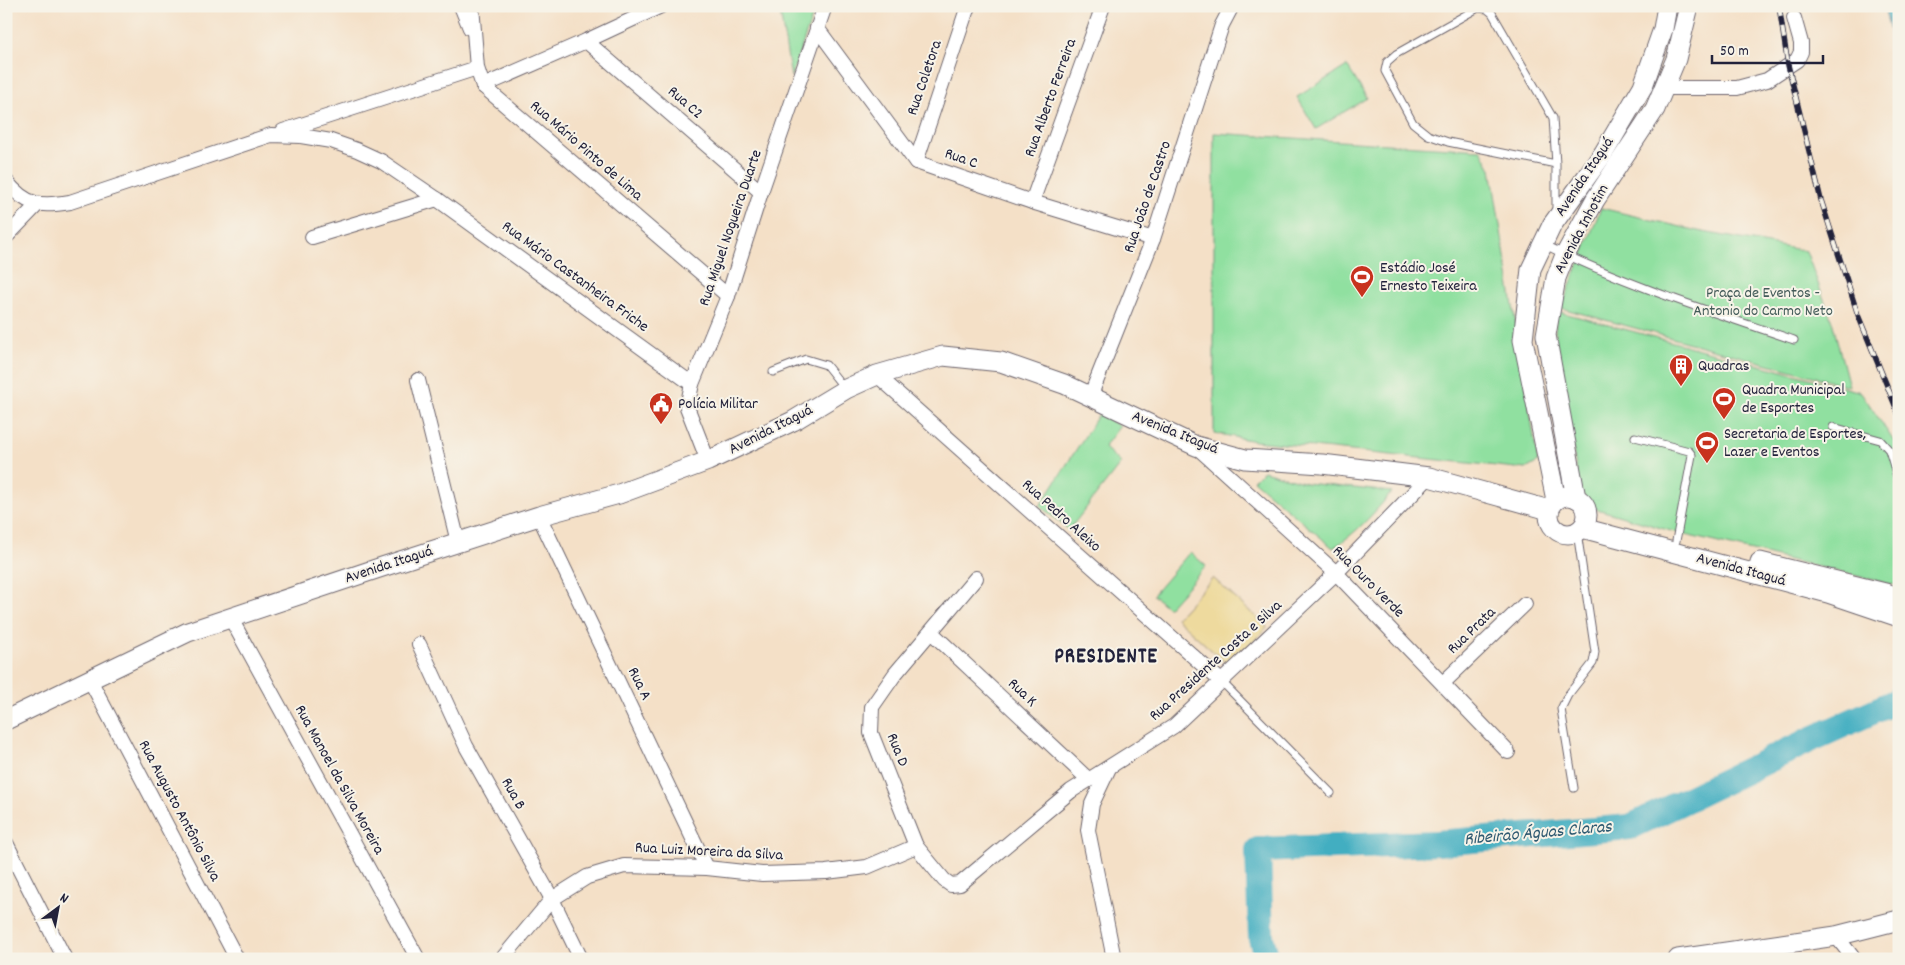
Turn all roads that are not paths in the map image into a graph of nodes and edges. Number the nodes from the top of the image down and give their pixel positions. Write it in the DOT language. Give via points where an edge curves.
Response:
graph roads {
  1 [pos="461,6"];
  2 [pos="472,6"];
  3 [pos="661,6"];
  4 [pos="825,6"];
  5 [pos="968,6"];
  6 [pos="1103,6"];
  7 [pos="1232,6"];
  8 [pos="1668,6"];
  9 [pos="1689,6"];
  10 [pos="1794,18"];
  11 [pos="817,28"];
  12 [pos="473,36"];
  13 [pos="586,41"];
  14 [pos="477,68"];
  15 [pos="483,86"];
  16 [pos="1664,88"];
  17 [pos="270,135"];
  18 [pos="916,162"];
  19 [pos="1556,164"];
  20 [pos="6,181"];
  21 [pos="761,192"];
  22 [pos="437,199"];
  23 [pos="1032,202"];
  24 [pos="37,205"];
  25 [pos="1558,217"];
  26 [pos="1579,228"];
  27 [pos="6,237"];
  28 [pos="312,237"];
  29 [pos="1153,239"];
  30 [pos="1543,244"];
  31 [pos="1565,255"];
  32 [pos="728,296"];
  33 [pos="1794,340"];
  34 [pos="772,372"];
  35 [pos="878,375"];
  36 [pos="418,380"];
  37 [pos="692,384"];
  38 [pos="846,389"];
  39 [pos="1090,397"];
  40 [pos="1833,427"];
  41 [pos="1634,437"];
  42 [pos="1196,446"];
  43 [pos="708,460"];
  44 [pos="1429,477"];
  45 [pos="1899,483"];
  46 [pos="1576,498"];
  47 [pos="1553,505"];
  48 [pos="539,516"];
  49 [pos="1582,526"];
  50 [pos="1676,541"];
  51 [pos="458,542"];
  52 [pos="1336,574"];
  53 [pos="976,578"];
  54 [pos="1899,600"];
  55 [pos="1525,604"];
  56 [pos="230,617"];
  57 [pos="1899,617"];
  58 [pos="931,632"];
  59 [pos="419,644"];
  60 [pos="90,680"];
  61 [pos="1222,682"];
  62 [pos="1444,683"];
  63 [pos="6,720"];
  64 [pos="1508,752"];
  65 [pos="1109,768"];
  66 [pos="1089,780"];
  67 [pos="1574,788"];
  68 [pos="1330,793"];
  69 [pos="6,843"];
  70 [pos="916,846"];
  71 [pos="707,868"];
  72 [pos="960,884"];
  73 [pos="552,899"];
  74 [pos="1899,920"];
  75 [pos="1836,936"];
  76 [pos="65,959"];
  77 [pos="237,959"];
  78 [pos="418,959"];
  79 [pos="502,959"];
  80 [pos="581,959"];
  81 [pos="1114,959"];
  82 [pos="1678,959"];
  83 [pos="1854,959"];
  1 -- 12 [label="street"];
  2 -- 12 [label="street"];
  3 -- 13 [label="street"];
  4 -- 11 [label="street, Rua Miguel Nogueira Duarte"];
  5 -- 18 [label="street, Rua Coletora"];
  6 -- 23 [label="street, Rua Alberto Ferreira"];
  7 -- 29 [label="street, Rua João de Castro" via="1222,26"];
  8 -- 25 [label="street, Avenida Itaguá" via="1643,86 1603,154"];
  9 -- 16 [label="street, Avenida Inhotim" via="1676,60"];
  10 -- 16 [label="street" via="1801,52 1797,60 1767,80 1737,88"];
  11 -- 18 [label="street"];
  11 -- 21 [label="street, Rua Miguel Nogueira Duarte"];
  12 -- 14 [label="street"];
  13 -- 15 [label="street"];
  13 -- 21 [label="street, Rua C2"];
  14 -- 15 [label="street"];
  14 -- 17 [label="street"];
  15 -- 32 [label="street, Rua Mário Pinto de Lima"];
  16 -- 26 [label="street, Avenida Inhotim" via="1655,109"];
  17 -- 22 [label="street, Rua Mário Castanheira Friche" via="331,141 357,150 381,161"];
  17 -- 24 [label="street, Rua Mário Castanheira Friche" via="70,202"];
  18 -- 23 [label="street, Rua C"];
  19 -- 19 [label="lane" via="1428,135 1413,123 1385,71 1387,62 1478,8 1487,9 1553,118"];
  19 -- 25 [label="lane"];
  20 -- 24 [label="street" via="25,200"];
  21 -- 32 [label="street, Rua Miguel Nogueira Duarte"];
  22 -- 28 [label="street"];
  22 -- 37 [label="street, Rua Mário Castanheira Friche"];
  23 -- 29 [label="street, Rua C"];
  24 -- 27 [label="street"];
  25 -- 26 [label="street"];
  25 -- 30 [label="street, Avenida Itaguá"];
  26 -- 31 [label="street, Avenida Inhotim"];
  29 -- 39 [label="street, Rua João de Castro"];
  30 -- 31 [label="lane"];
  30 -- 47 [label="street, Avenida Itaguá" via="1531,269 1523,340"];
  31 -- 33 [label="lane" via="1660,294"];
  31 -- 46 [label="street, Avenida Inhotim" via="1556,278 1546,335"];
  32 -- 37 [label="street, Rua Miguel Nogueira Duarte"];
  34 -- 38 [label="lane" via="806,359 826,365"];
  35 -- 38 [label="street, Avenida Itaguá"];
  35 -- 39 [label="street, Avenida Itaguá" via="943,356 1001,362 1064,384"];
  35 -- 61 [label="street, Rua Pedro Aleixo"];
  36 -- 51 [label="street"];
  37 -- 43 [label="street, Rua Miguel Nogueira Duarte" via="687,407"];
  38 -- 43 [label="street, Avenida Itaguá" via="793,421"];
  39 -- 42 [label="street, Avenida Itaguá"];
  40 -- 45 [label="lane" via="1880,440 1889,450"];
  41 -- 50 [label="lane" via="1689,451 1692,455"];
  42 -- 44 [label="street, Avenida Itaguá" via="1245,459 1322,464"];
  42 -- 52 [label="street, Rua Ouro Verde"];
  43 -- 48 [label="street, Avenida Itaguá" via="619,494"];
  44 -- 47 [label="street, Avenida Itaguá"];
  44 -- 52 [label="street, Rua Presidente Costa e Silva"];
  46 -- 47 [label="street, Avenida Itaguá" via="1566,496"];
  46 -- 49 [label="street" via="1585,507"];
  47 -- 49 [label="street, Avenida Itaguá" via="1548,516 1553,528 1564,534"];
  48 -- 51 [label="street, Avenida Itaguá"];
  48 -- 71 [label="street, Rua A"];
  49 -- 50 [label="street, Avenida Itaguá"];
  49 -- 57 [label="street, Avenida Itaguá" via="1828,593"];
  49 -- 67 [label="lane" via="1595,652 1593,663 1561,709"];
  50 -- 54 [label="street, Avenida Itaguá" via="1889,594"];
  51 -- 56 [label="street, Avenida Itaguá"];
  52 -- 61 [label="street, Rua Presidente Costa e Silva"];
  52 -- 62 [label="street, Rua Ouro Verde"];
  53 -- 58 [label="street, Rua D"];
  55 -- 62 [label="street, Rua Prata"];
  56 -- 60 [label="street, Avenida Itaguá" via="188,632"];
  56 -- 78 [label="street, Rua Manoel da Silva Moreira"];
  58 -- 66 [label="street, Rua K"];
  58 -- 70 [label="street, Rua D" via="872,707 871,733"];
  59 -- 73 [label="street, Rua B" via="466,746"];
  60 -- 63 [label="street, Avenida Itaguá"];
  60 -- 77 [label="street, Rua Augusto Antônio Silva"];
  61 -- 65 [label="street, Rua Presidente Costa e Silva" via="1174,726"];
  61 -- 68 [label="lane"];
  62 -- 64 [label="street, Rua Ouro Verde"];
  65 -- 66 [label="street, Rua Presidente Costa e Silva"];
  65 -- 81 [label="street" via="1092,804 1088,830"];
  66 -- 72 [label="street, Rua Presidente Costa e Silva" via="1071,791"];
  69 -- 76 [label="street"];
  70 -- 71 [label="street, Rua Luiz Moreira da Silva" via="867,866 826,872 762,874"];
  70 -- 72 [label="street, Rua D" via="944,880 951,885"];
  71 -- 73 [label="street, Rua Luiz Moreira da Silva" via="624,866 587,877"];
  73 -- 79 [label="street, Rua Luiz Moreira da Silva"];
  73 -- 80 [label="street, Rua B"];
  74 -- 75 [label="street"];
  75 -- 82 [label="street"];
  75 -- 83 [label="street"];
}
